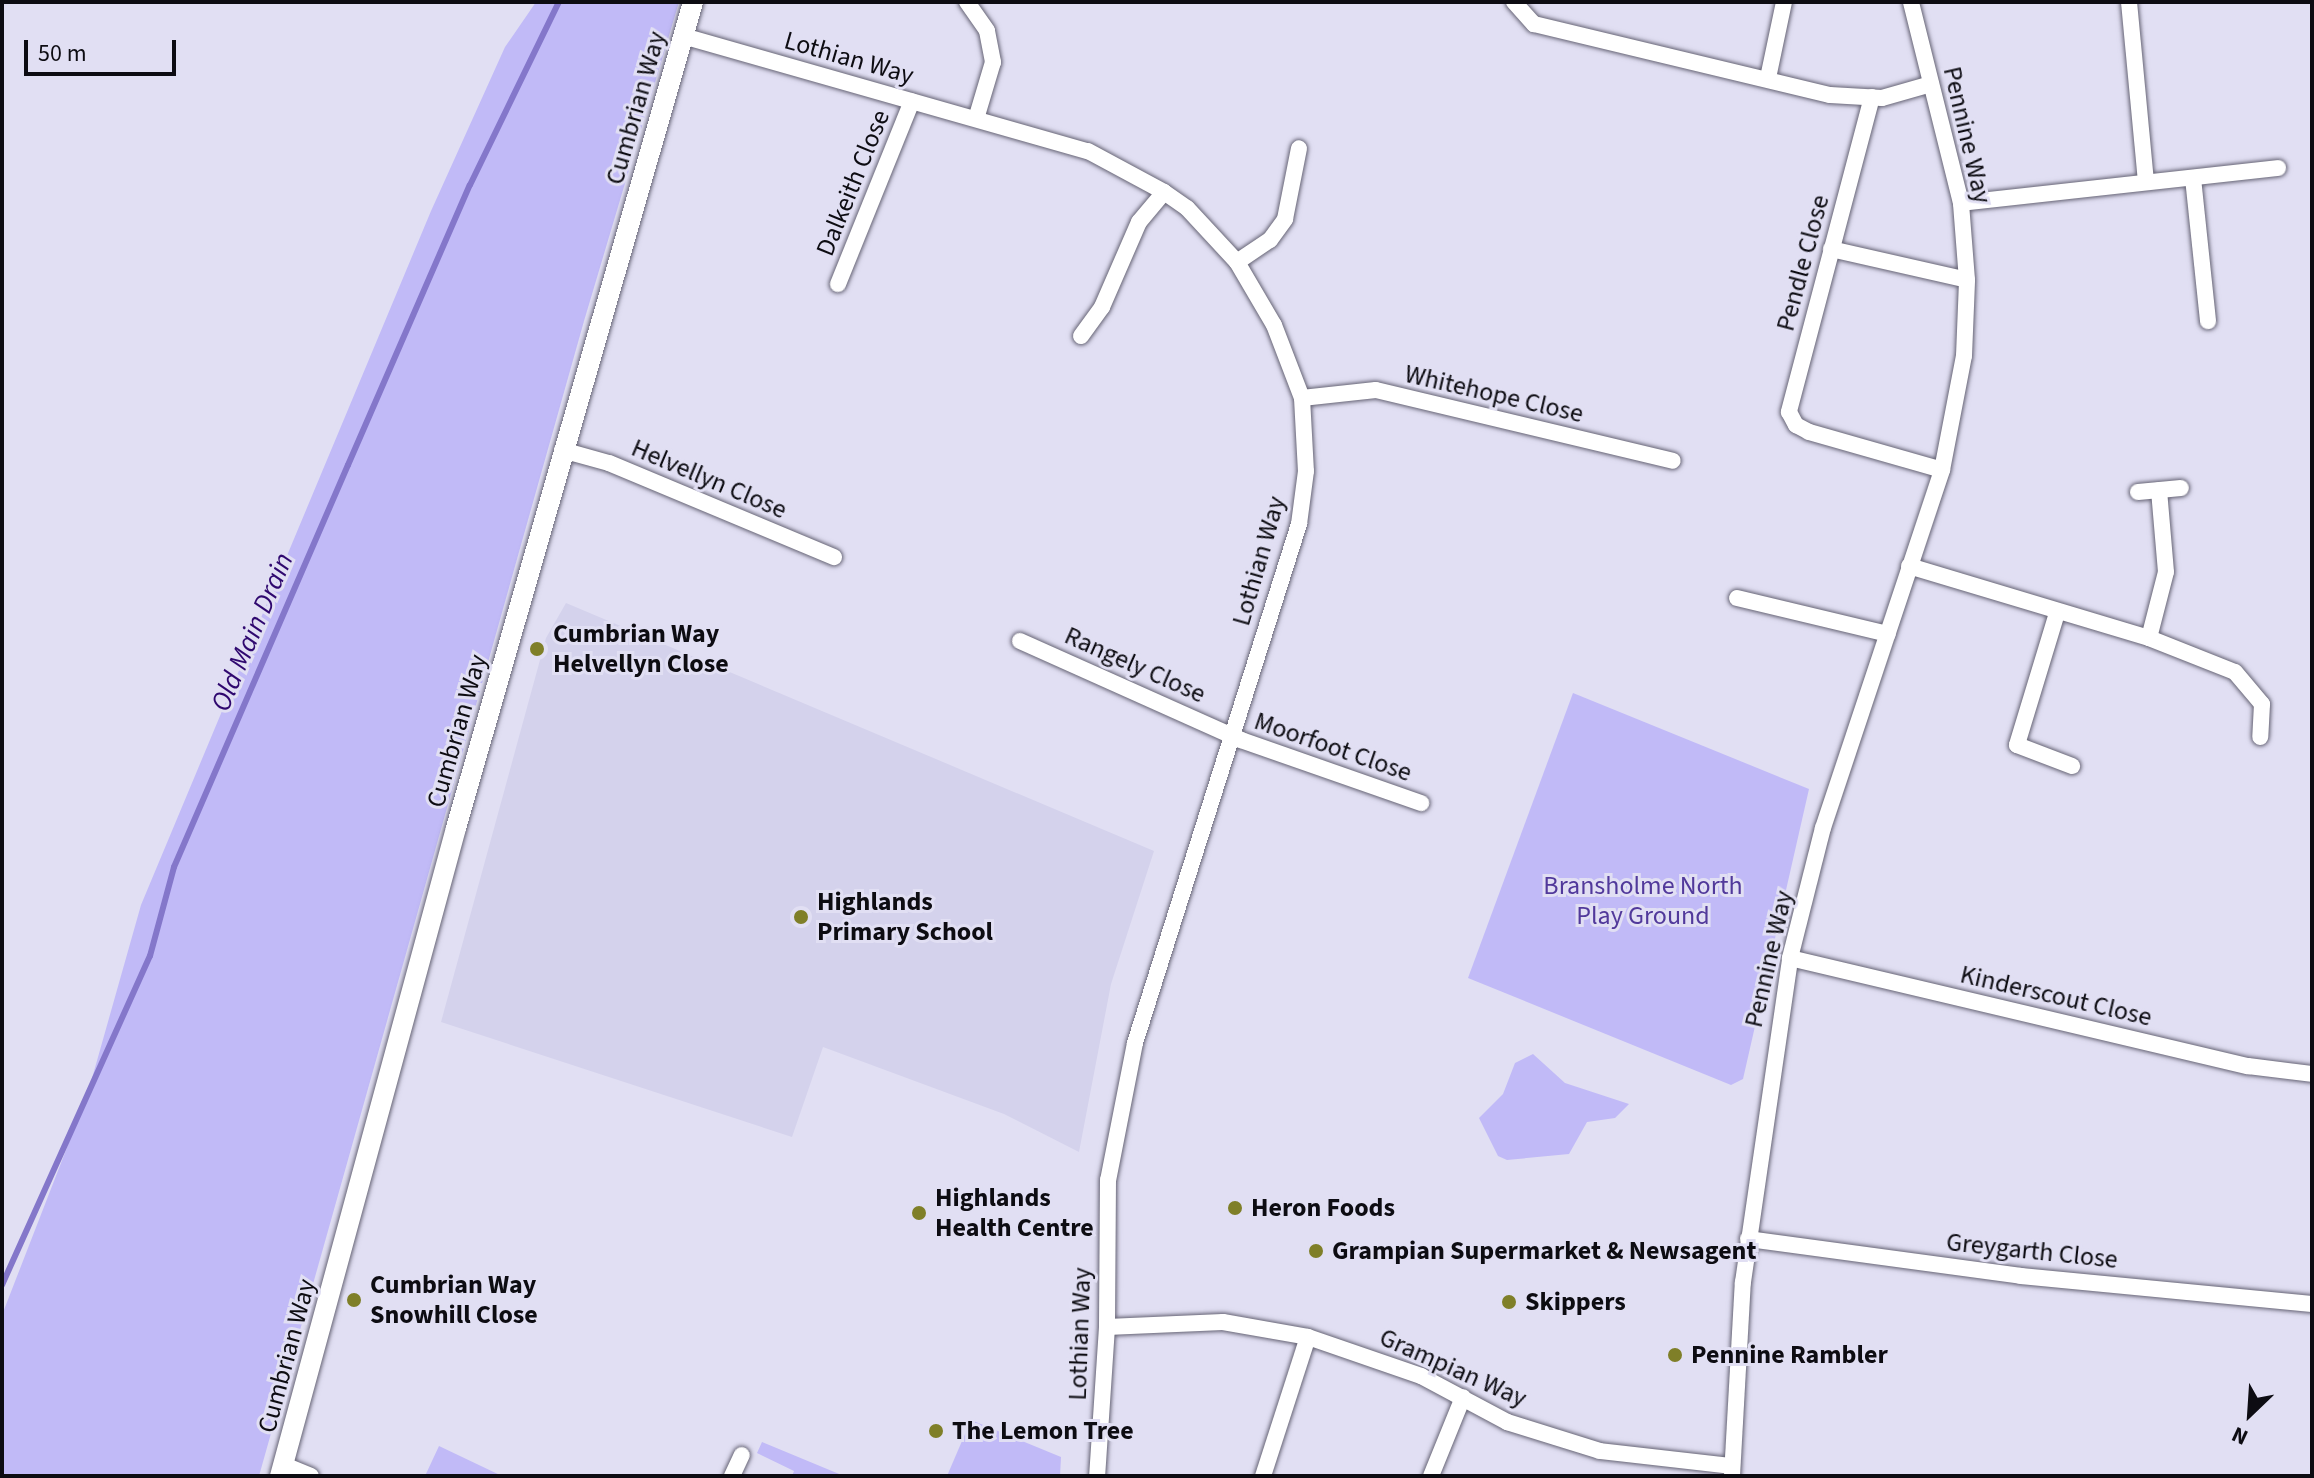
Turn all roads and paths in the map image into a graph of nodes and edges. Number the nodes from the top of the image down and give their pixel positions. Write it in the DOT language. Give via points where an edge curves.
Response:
graph roads {
  1 [pos="693,2"];
  2 [pos="967,2"];
  3 [pos="1514,2"];
  4 [pos="1784,2"];
  5 [pos="1911,2"];
  6 [pos="2129,2"];
  7 [pos="683,36"];
  8 [pos="1768,78"];
  9 [pos="1931,84"];
  10 [pos="1872,97"];
  11 [pos="912,101"];
  12 [pos="976,119"];
  13 [pos="1299,148"];
  14 [pos="2278,168"];
  15 [pos="2193,178"];
  16 [pos="2146,181"];
  17 [pos="1164,192"];
  18 [pos="1961,203"];
  19 [pos="1831,249"];
  20 [pos="1237,262"];
  21 [pos="1967,280"];
  22 [pos="838,284"];
  23 [pos="2208,321"];
  24 [pos="1081,336"];
  25 [pos="1302,398"];
  26 [pos="562,450"];
  27 [pos="1673,461"];
  28 [pos="1942,470"];
  29 [pos="2181,488"];
  30 [pos="2159,490"];
  31 [pos="2138,492"];
  32 [pos="834,557"];
  33 [pos="1909,566"];
  34 [pos="1737,598"];
  35 [pos="2057,613"];
  36 [pos="1888,634"];
  37 [pos="2149,638"];
  38 [pos="1020,641"];
  39 [pos="1230,734"];
  40 [pos="2260,737"];
  41 [pos="2072,766"];
  42 [pos="1421,803"];
  43 [pos="1790,958"];
  44 [pos="2312,1074"];
  45 [pos="1748,1239"];
  46 [pos="2312,1304"];
  47 [pos="1107,1327"];
  48 [pos="1308,1337"];
  49 [pos="1463,1397"];
  50 [pos="742,1455"];
  51 [pos="282,1470"];
  52 [pos="1732,1471"];
  53 [pos="311,1476"];
  54 [pos="732,1476"];
  55 [pos="1097,1476"];
  56 [pos="1263,1476"];
  57 [pos="1431,1476"];
  1 -- 7 [label="street, Cumbrian Way"];
  2 -- 12 [label="street" via="987,31 993,62"];
  3 -- 8 [label="street" via="1534,24"];
  4 -- 8 [label="street"];
  5 -- 9 [label="street, Pennine Way"];
  6 -- 16 [label="street"];
  7 -- 11 [label="street, Lothian Way"];
  7 -- 26 [label="street, Cumbrian Way"];
  8 -- 10 [label="street" via="1830,95"];
  9 -- 10 [label="street"];
  9 -- 18 [label="street, Pennine Way"];
  10 -- 19 [label="street, Pendle Close"];
  11 -- 12 [label="street, Lothian Way"];
  11 -- 22 [label="street, Dalkeith Close"];
  12 -- 17 [label="street, Lothian Way" via="1088,151"];
  13 -- 20 [label="street" via="1285,219 1270,240"];
  14 -- 15 [label="street"];
  15 -- 16 [label="street"];
  15 -- 23 [label="street"];
  16 -- 18 [label="street"];
  17 -- 20 [label="street, Lothian Way" via="1187,208"];
  17 -- 24 [label="street" via="1139,222 1102,307"];
  18 -- 21 [label="street, Pennine Way"];
  19 -- 21 [label="street"];
  19 -- 28 [label="street, Pendle Close" via="1789,412 1796,425 1809,432"];
  20 -- 25 [label="street, Lothian Way" via="1274,325"];
  21 -- 28 [label="street, Pennine Way" via="1964,356"];
  25 -- 27 [label="street, Whitehope Close" via="1376,390"];
  25 -- 39 [label="street, Lothian Way" via="1306,471 1299,524"];
  26 -- 32 [label="street, Helvellyn Close" via="609,463"];
  26 -- 51 [label="street, Cumbrian Way"];
  28 -- 33 [label="street, Pennine Way"];
  29 -- 30 [label="street"];
  30 -- 31 [label="street"];
  30 -- 37 [label="street" via="2166,572"];
  33 -- 35 [label="street"];
  33 -- 36 [label="street, Pennine Way"];
  34 -- 36 [label="street"];
  35 -- 37 [label="street"];
  35 -- 41 [label="street" via="2017,745"];
  36 -- 43 [label="street, Pennine Way" via="1823,828"];
  37 -- 40 [label="street" via="2235,672 2262,704"];
  38 -- 39 [label="street, Rangely Close"];
  39 -- 42 [label="street, Moorfoot Close"];
  39 -- 47 [label="street, Lothian Way" via="1135,1043 1108,1180"];
  43 -- 44 [label="street, Kinderscout Close" via="2248,1066"];
  43 -- 45 [label="street, Pennine Way"];
  45 -- 46 [label="street, Greygarth Close" via="2021,1276"];
  45 -- 52 [label="street, Pennine Way"];
  47 -- 48 [label="street, Grampian Way" via="1223,1322"];
  47 -- 55 [label="street, Lothian Way"];
  48 -- 49 [label="street, Grampian Way" via="1366,1354"];
  48 -- 56 [label="street"];
  49 -- 52 [label="street, Grampian Way" via="1507,1422 1600,1451"];
  49 -- 57 [label="street"];
  50 -- 54 [label="street"];
  51 -- 53 [label="street"];
}
